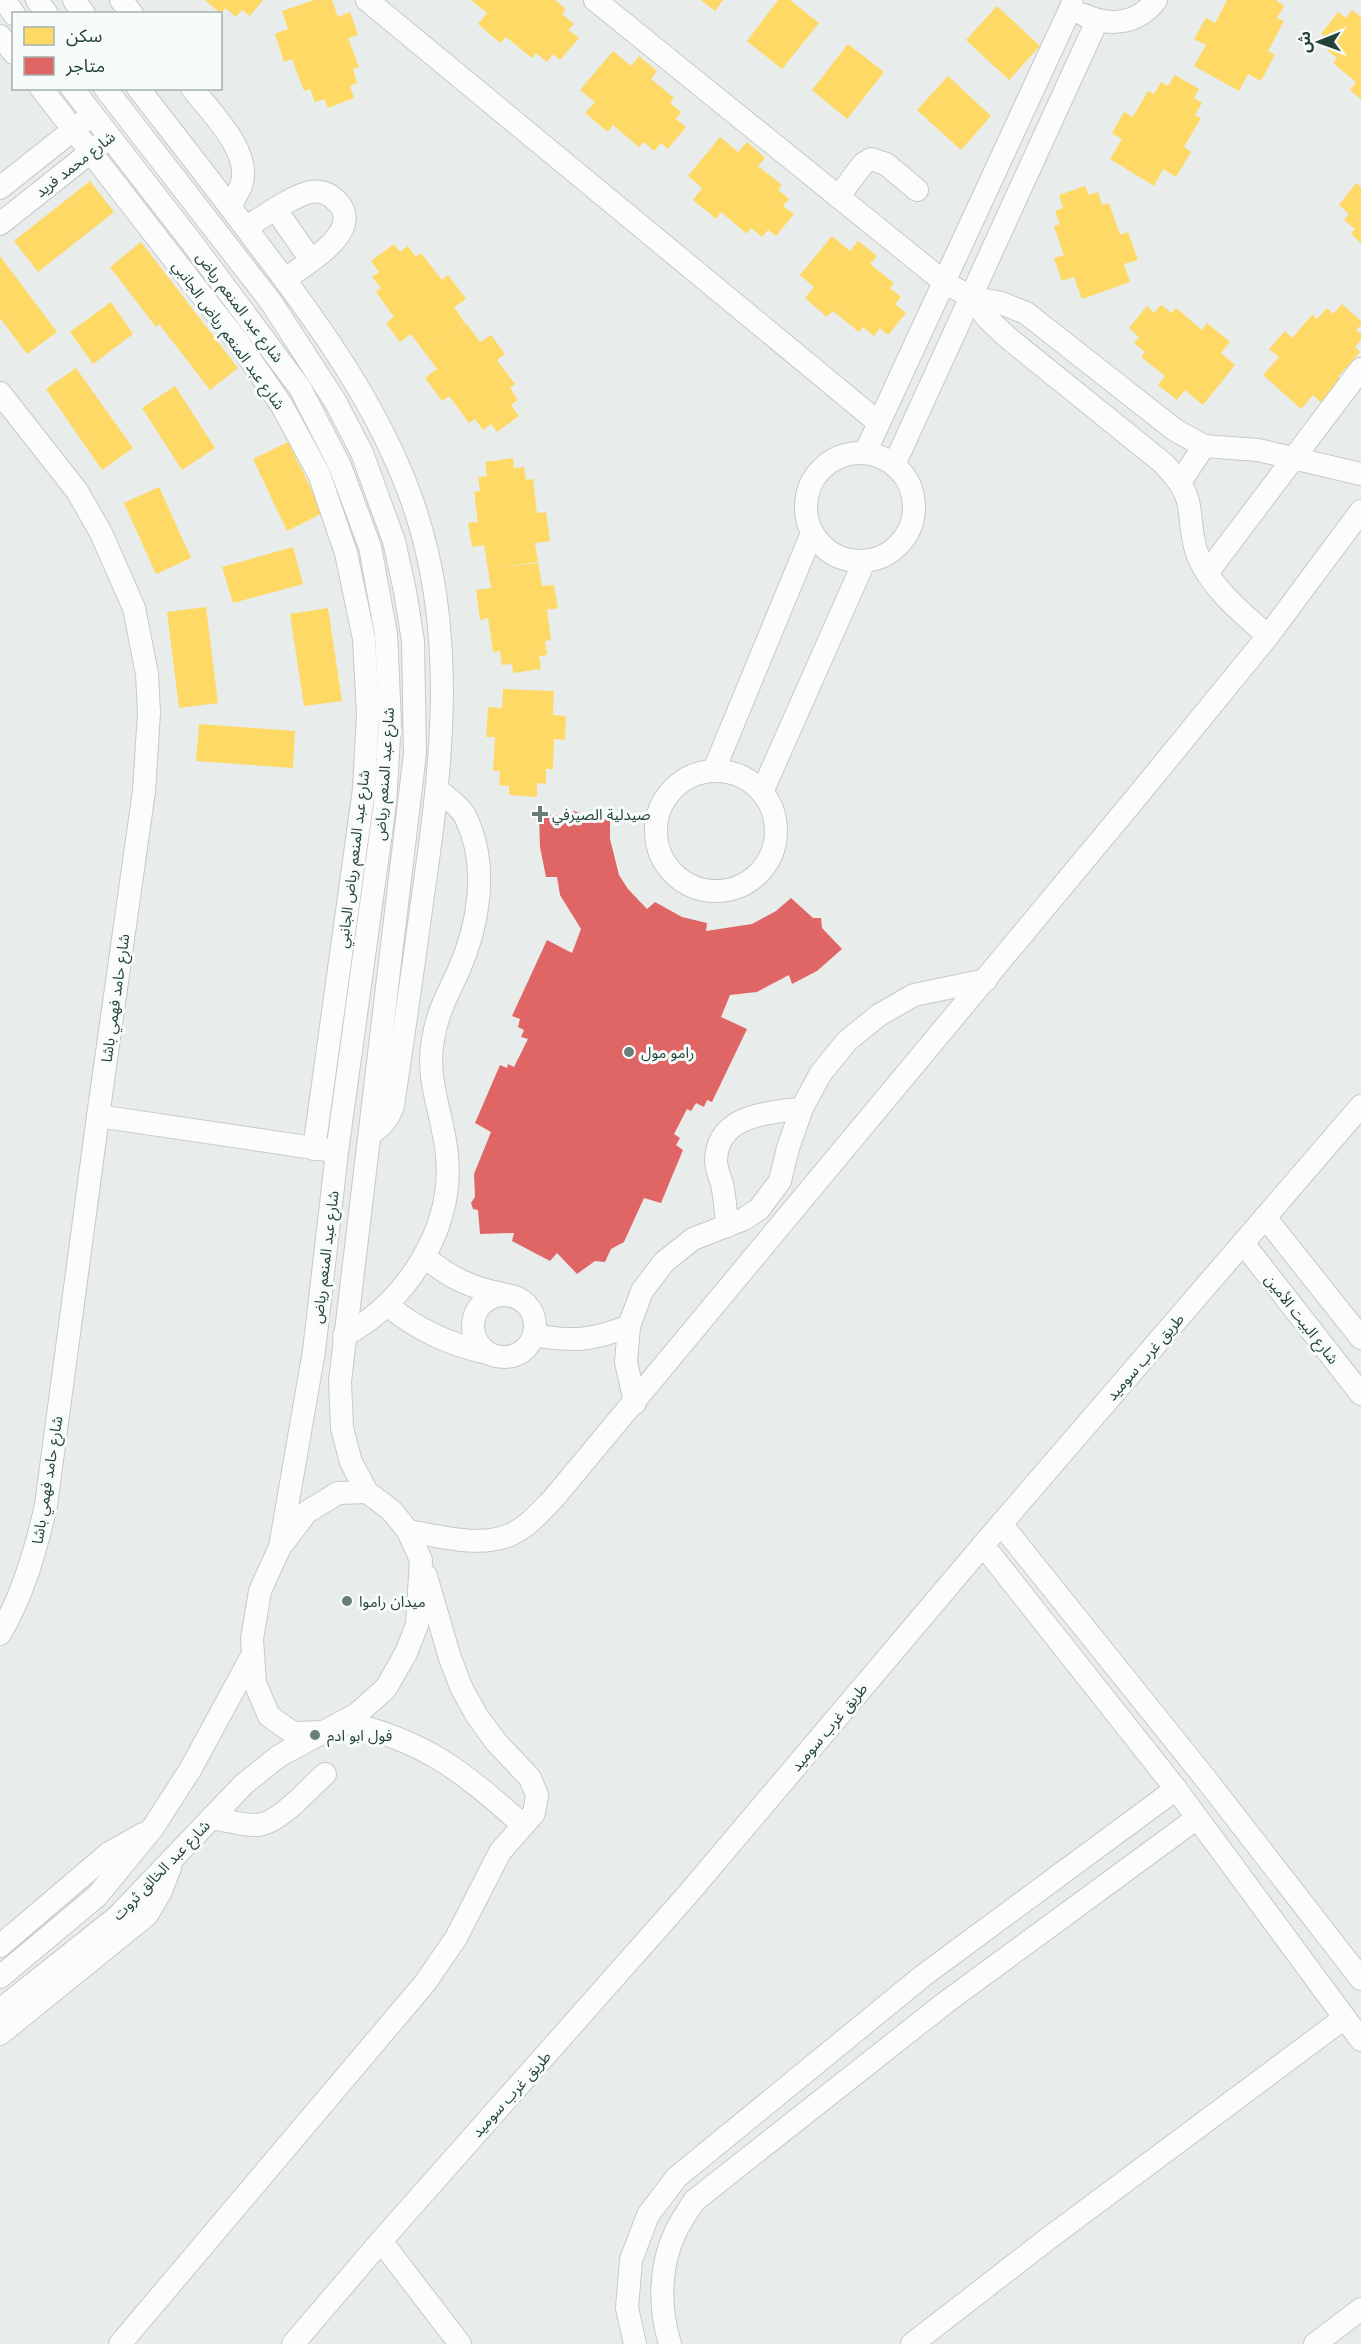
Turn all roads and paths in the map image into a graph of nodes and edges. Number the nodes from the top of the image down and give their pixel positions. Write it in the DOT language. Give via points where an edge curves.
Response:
graph roads {
  1 [pos="3,0"];
  2 [pos="121,0"];
  3 [pos="367,0"];
  4 [pos="595,0"];
  5 [pos="1156,0"];
  6 [pos="1070,3"];
  7 [pos="12,12"];
  8 [pos="130,12"];
  9 [pos="1097,21"];
  10 [pos="0,36"];
  11 [pos="12,51"];
  12 [pos="43,90"];
  13 [pos="74,90"];
  14 [pos="194,90"];
  15 [pos="115,92"];
  16 [pos="145,97"];
  17 [pos="93,115"];
  18 [pos="131,121"];
  19 [pos="73,130"];
  20 [pos="110,137"];
  21 [pos="90,152"];
  22 [pos="0,188"];
  23 [pos="918,190"];
  24 [pos="838,197"];
  25 [pos="230,207"];
  26 [pos="276,210"];
  27 [pos="0,224"];
  28 [pos="246,228"];
  29 [pos="311,260"];
  30 [pos="285,279"];
  31 [pos="944,282"];
  32 [pos="971,297"];
  33 [pos="1361,369"];
  34 [pos="0,393"];
  35 [pos="879,423"];
  36 [pos="1204,446"];
  37 [pos="865,453"];
  38 [pos="1294,458"];
  39 [pos="894,465"];
  40 [pos="1361,474"];
  41 [pos="1180,482"];
  42 [pos="1361,511"];
  43 [pos="812,533"];
  44 [pos="864,562"];
  45 [pos="1207,573"];
  46 [pos="1268,636"];
  47 [pos="714,770"];
  48 [pos="437,789"];
  49 [pos="762,792"];
  50 [pos="374,801"];
  51 [pos="986,980"];
  52 [pos="383,1018"];
  53 [pos="406,1018"];
  54 [pos="1361,1106"];
  55 [pos="802,1108"];
  56 [pos="98,1116"];
  57 [pos="370,1134"];
  58 [pos="314,1149"];
  59 [pos="337,1152"];
  60 [pos="367,1156"];
  61 [pos="759,1209"];
  62 [pos="1265,1217"];
  63 [pos="727,1226"];
  64 [pos="779,1230"];
  65 [pos="1243,1243"];
  66 [pos="424,1256"];
  67 [pos="503,1294"];
  68 [pos="387,1305"];
  69 [pos="629,1326"];
  70 [pos="534,1335"];
  71 [pos="345,1336"];
  72 [pos="1361,1338"];
  73 [pos="487,1353"];
  74 [pos="1361,1394"];
  75 [pos="635,1403"];
  76 [pos="367,1492"];
  77 [pos="1001,1524"];
  78 [pos="408,1531"];
  79 [pos="983,1545"];
  80 [pos="280,1546"];
  81 [pos="421,1560"];
  82 [pos="0,1635"];
  83 [pos="253,1654"];
  84 [pos="344,1722"];
  85 [pos="323,1731"];
  86 [pos="325,1774"];
  87 [pos="1209,1783"];
  88 [pos="1186,1803"];
  89 [pos="211,1818"];
  90 [pos="523,1825"];
  91 [pos="152,1830"];
  92 [pos="179,1852"];
  93 [pos="0,1946"];
  94 [pos="924,1975"];
  95 [pos="0,1977"];
  96 [pos="1361,1979"];
  97 [pos="945,2003"];
  98 [pos="0,2010"];
  99 [pos="1343,2019"];
  100 [pos="0,2034"];
  101 [pos="1361,2040"];
  102 [pos="381,2241"];
  103 [pos="1361,2309"];
  104 [pos="120,2344"];
  105 [pos="293,2344"];
  106 [pos="460,2344"];
  107 [pos="635,2344"];
  108 [pos="670,2344"];
  109 [pos="912,2344"];
  110 [pos="1315,2344"];
  1 -- 7 [label="street"];
  2 -- 8 [label="street"];
  3 -- 35 [label="street"];
  4 -- 24 [label="street"];
  5 -- 9 [label="street" via="1139,16 1126,21"];
  6 -- 9 [label="street"];
  6 -- 31 [label="street"];
  9 -- 32 [label="street"];
  10 -- 11 [label="street"];
  12 -- 19 [label="street, شارع عبد المنعم رياض الجانبي"];
  13 -- 17 [label="street, شارع عبد المنعم رياض"];
  14 -- 25 [label="street" via="242,158 242,184"];
  15 -- 17 [label="street, شارع محمد فريد"];
  15 -- 18 [label="street, شارع عبد المنعم رياض"];
  16 -- 18 [label="street, شارع محمد فريد"];
  16 -- 25 [label="street"];
  17 -- 19 [label="street, شارع محمد فريد"];
  17 -- 20 [label="street, شارع عبد المنعم رياض"];
  18 -- 20 [label="street, شارع محمد فريد"];
  18 -- 52 [label="street, شارع عبد المنعم رياض" via="298,341 362,453 394,541 413,641 415,753"];
  19 -- 21 [label="street, شارع عبد المنعم رياض الجانبي"];
  19 -- 22 [label="street, شارع محمد فريد"];
  20 -- 21 [label="street, شارع محمد فريد"];
  20 -- 50 [label="street, شارع عبد المنعم رياض" via="300,388 340,466 370,547 386,634 390,721"];
  21 -- 27 [label="street, شارع محمد فريد"];
  21 -- 50 [label="street, شارع عبد المنعم رياض الجانبي" via="245,352 281,404 319,474 346,553 364,639"];
  23 -- 24 [label="street" via="886,164 871,159"];
  24 -- 31 [label="street"];
  25 -- 28 [label="street"];
  26 -- 28 [label="street"];
  26 -- 29 [label="street"];
  26 -- 29 [label="street" via="316,191 339,204 345,221 343,230"];
  28 -- 30 [label="street"];
  29 -- 30 [label="street"];
  30 -- 48 [label="street" via="354,380 384,434 411,496 429,563 440,632 443,701"];
  31 -- 32 [label="street"];
  31 -- 35 [label="street"];
  32 -- 36 [label="street" via="1026,313 1175,430"];
  32 -- 39 [label="street"];
  32 -- 41 [label="street" via="1007,337 1163,463"];
  33 -- 38 [label="street"];
  34 -- 56 [label="street, شارع حامد فهمي باشا" via="77,491 101,533 134,608 147,674 144,791"];
  35 -- 37 [label="street"];
  36 -- 38 [label="street" via="1258,450"];
  36 -- 41 [label="street"];
  37 -- 39 [label="street"];
  37 -- 43 [label="street" via="841,457 820,470 806,501"];
  38 -- 40 [label="street"];
  38 -- 45 [label="street"];
  39 -- 44 [label="street" via="913,496 914,514 897,547"];
  41 -- 45 [label="street" via="1189,505 1190,530"];
  42 -- 46 [label="street"];
  43 -- 44 [label="street" via="834,555"];
  43 -- 47 [label="street"];
  44 -- 49 [label="street"];
  45 -- 46 [label="street"];
  46 -- 51 [label="street"];
  47 -- 49 [label="street" via="732,772"];
  47 -- 49 [label="street" via="678,783 658,814 656,834 660,852 669,869 683,882 719,891 754,878 767,863 776,827 772,808"];
  48 -- 53 [label="street"];
  48 -- 66 [label="street" via="465,816 476,852 480,889 474,926 459,971 441,1005 432,1042 432,1079 448,1157 446,1199 434,1239"];
  50 -- 58 [label="street, شارع عبد المنعم رياض الجانبي"];
  50 -- 59 [label="street, شارع عبد المنعم رياض"];
  51 -- 55 [label="street" via="914,995 879,1015 847,1041 821,1072"];
  51 -- 64 [label="street"];
  52 -- 53 [label="street"];
  52 -- 57 [label="street, شارع عبد المنعم رياض"];
  53 -- 57 [label="street" via="393,1106 389,1118"];
  54 -- 62 [label="street, طريق غرب سوميد"];
  55 -- 61 [label="street" via="780,1181"];
  55 -- 63 [label="street" via="744,1118 728,1129 718,1145 716,1163"];
  56 -- 58 [label="street"];
  56 -- 82 [label="street, شارع حامد فهمي باشا" via="46,1505 36,1548"];
  57 -- 60 [label="street, شارع عبد المنعم رياض"];
  58 -- 59 [label="street"];
  59 -- 60 [label="street"];
  59 -- 80 [label="street, شارع عبد المنعم رياض" via="314,1351"];
  60 -- 71 [label="street, شارع عبد المنعم رياض"];
  61 -- 63 [label="street"];
  61 -- 64 [label="street"];
  62 -- 65 [label="street, طريق غرب سوميد"];
  62 -- 72 [label="street"];
  63 -- 69 [label="street" via="693,1239 664,1262 642,1291"];
  64 -- 75 [label="street"];
  65 -- 74 [label="street, شارع البيت الأمين"];
  65 -- 77 [label="street, طريق غرب سوميد"];
  66 -- 67 [label="street" via="460,1282"];
  66 -- 68 [label="street"];
  67 -- 70 [label="street" via="525,1303 535,1324"];
  67 -- 73 [label="street" via="482,1303 475,1312 474,1335"];
  68 -- 71 [label="street"];
  68 -- 73 [label="street" via="433,1337"];
  69 -- 70 [label="street" via="579,1340"];
  69 -- 75 [label="street" via="626,1362"];
  70 -- 73 [label="street" via="520,1353 509,1358"];
  71 -- 76 [label="street, شارع عبد المنعم رياض" via="340,1382 342,1428 351,1462"];
  75 -- 78 [label="street" via="553,1499 532,1521 509,1535 460,1540"];
  76 -- 78 [label="street" via="391,1510"];
  76 -- 80 [label="street" via="338,1493 315,1507"];
  77 -- 79 [label="street, طريق غرب سوميد"];
  77 -- 87 [label="street"];
  78 -- 81 [label="street"];
  79 -- 88 [label="street"];
  79 -- 102 [label="street, طريق غرب سوميد" via="696,1886"];
  80 -- 83 [label="street" via="260,1591"];
  81 -- 84 [label="street" via="417,1625 406,1653 386,1688"];
  81 -- 90 [label="street" via="462,1689 496,1742 535,1786 534,1813"];
  83 -- 85 [label="street" via="255,1683 269,1716 293,1733"];
  83 -- 91 [label="street, شارع عبد الخالق ثروت" via="190,1770"];
  84 -- 85 [label="street"];
  84 -- 90 [label="street" via="372,1728 425,1749 473,1780"];
  85 -- 89 [label="street, شارع عبد الخالق ثروت" via="279,1756"];
  86 -- 89 [label="street" via="267,1823 251,1825"];
  87 -- 88 [label="street"];
  87 -- 96 [label="street"];
  88 -- 94 [label="street"];
  88 -- 97 [label="street"];
  88 -- 99 [label="street"];
  89 -- 92 [label="street, شارع عبد الخالق ثروت"];
  90 -- 104 [label="street" via="500,1852 456,1938 425,1983"];
  91 -- 93 [label="street" via="109,1853"];
  91 -- 95 [label="street, شارع عبد الخالق ثروت" via="97,1896"];
  92 -- 98 [label="street, شارع عبد الخالق ثروت" via="117,1917"];
  92 -- 100 [label="street" via="147,1915"];
  94 -- 97 [label="street"];
  94 -- 107 [label="street" via="677,2177 648,2215 631,2260 627,2308"];
  97 -- 108 [label="street" via="694,2201 675,2233 664,2268 662,2306"];
  99 -- 101 [label="street"];
  99 -- 109 [label="street"];
  102 -- 105 [label="street, طريق غرب سوميد"];
  102 -- 106 [label="street"];
  103 -- 110 [label="street"];
}
